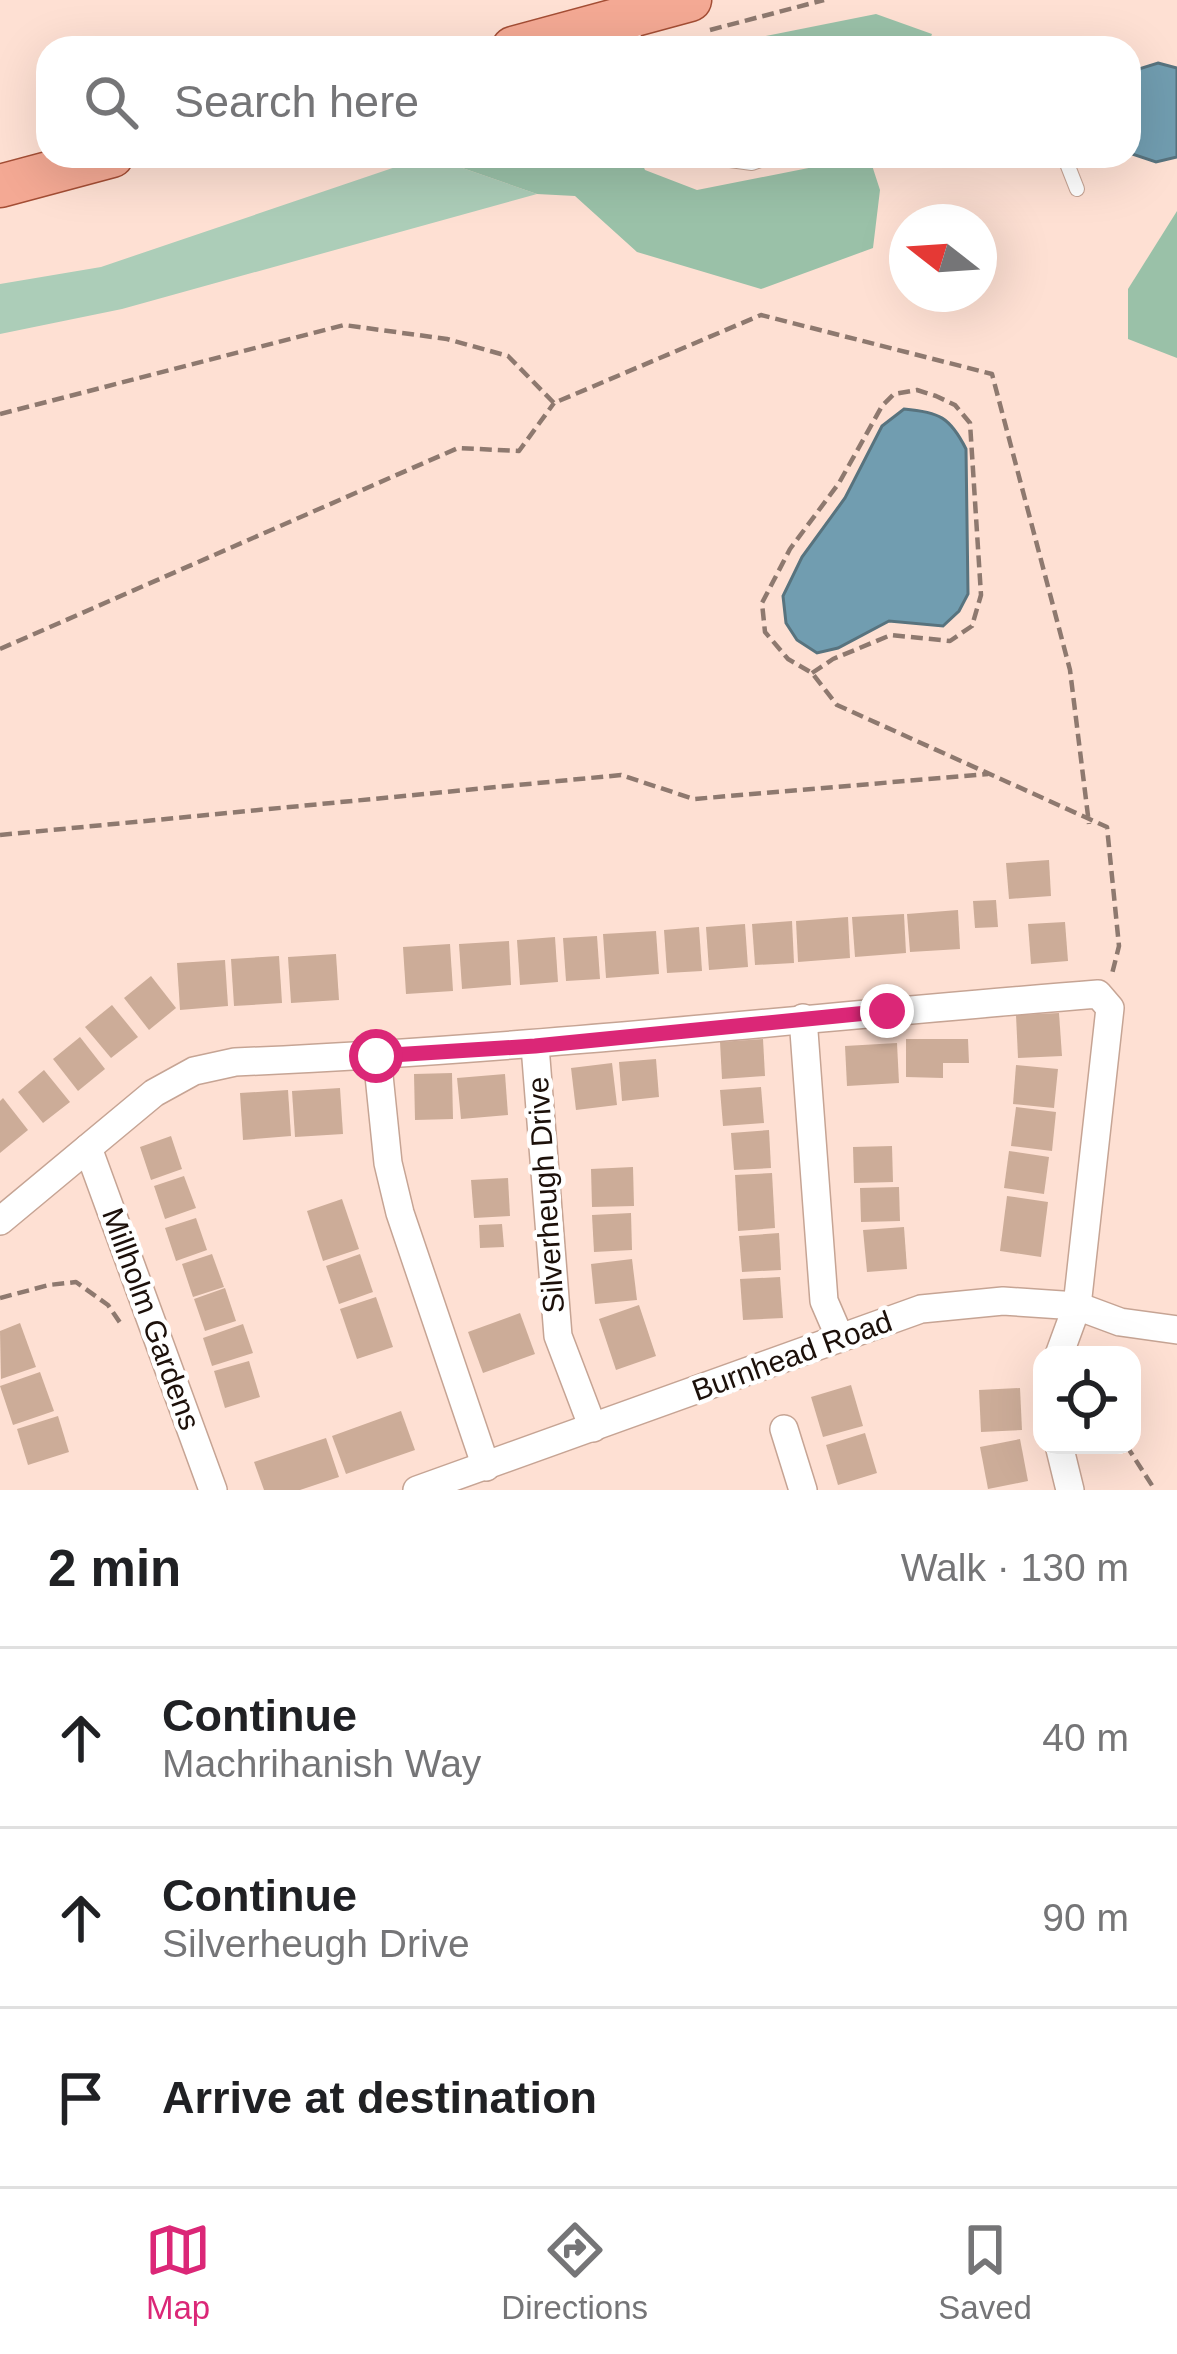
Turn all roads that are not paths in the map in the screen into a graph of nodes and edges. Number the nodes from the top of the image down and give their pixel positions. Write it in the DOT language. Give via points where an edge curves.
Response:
graph roads {
  1 [pos="698,16"];
  2 [pos="633,32"];
  3 [pos="603,36"];
  4 [pos="67,168"];
  5 [pos="1069,168"];
  6 [pos="0,186"];
  7 [pos="1077,189"];
  8 [pos="803,1018"];
  9 [pos="535,1046"];
  10 [pos="376,1056"];
  11 [pos="88,1148"];
  12 [pos="0,1221"];
  13 [pos="1077,1306"];
  14 [pos="1177,1330"];
  15 [pos="840,1339"];
  16 [pos="1062,1346"];
  17 [pos="592,1428"];
  18 [pos="784,1430"];
  19 [pos="1061,1454"];
  20 [pos="486,1467"];
  21 [pos="425,1489"];
  22 [pos="213,1490"];
  23 [pos="803,1490"];
  24 [pos="1070,1490"];
  1 -- 2 [label="main road"];
  2 -- 3 [label="main road"];
  4 -- 6 [label="main road"];
  5 -- 7 [label="lane"];
  8 -- 9 [label="street, Silverheugh Drive"];
  8 -- 13 [label="street, Silverheugh Drive" via="1098,994 1110,1008"];
  8 -- 15 [label="street" via="824,1301"];
  9 -- 10 [label="street"];
  9 -- 17 [label="street, Silverheugh Drive" via="558,1336"];
  10 -- 11 [label="street" via="194,1071"];
  10 -- 20 [label="street" via="400,1213"];
  11 -- 12 [label="street"];
  11 -- 22 [label="street, Millholm Gardens"];
  13 -- 14 [label="street, Burnhead Road"];
  13 -- 15 [label="street, Burnhead Road" via="1003,1301 921,1309"];
  13 -- 16 [label="street"];
  15 -- 17 [label="street, Burnhead Road"];
  17 -- 20 [label="street, Burnhead Road"];
  18 -- 23 [label="street"];
  19 -- 24 [label="street"];
  20 -- 21 [label="street, Burnhead Road"];
}
